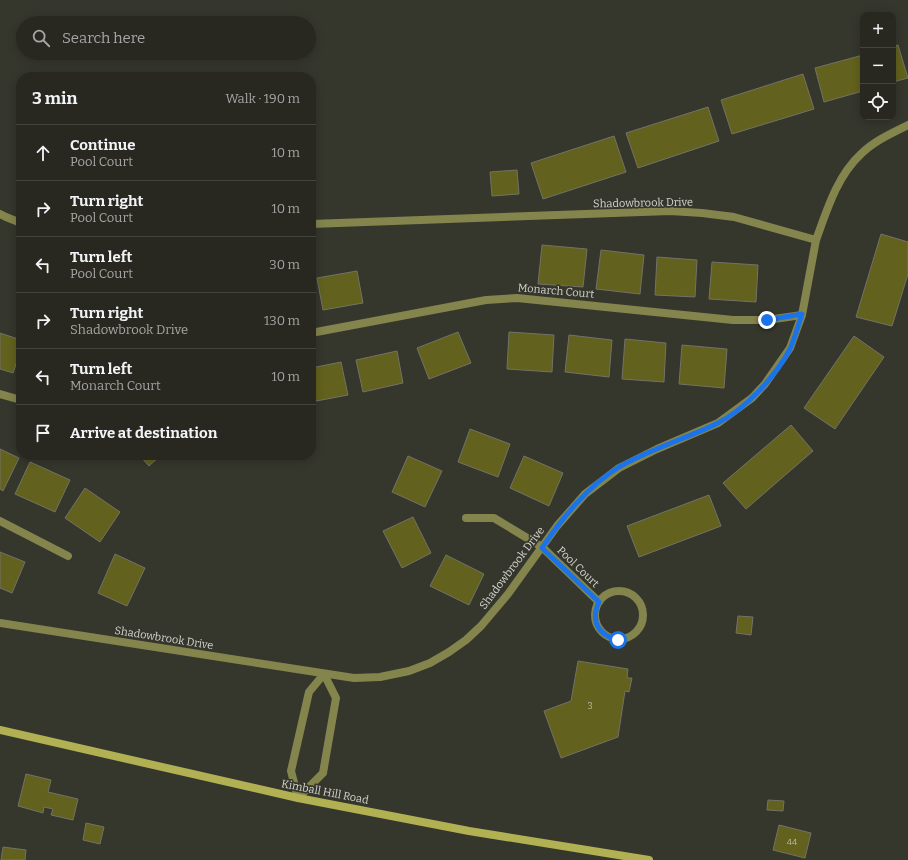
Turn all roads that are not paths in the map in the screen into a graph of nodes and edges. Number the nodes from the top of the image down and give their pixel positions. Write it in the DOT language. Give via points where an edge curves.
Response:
graph roads {
  1 [pos="908,125"];
  2 [pos="0,214"];
  3 [pos="16,221"];
  4 [pos="316,224"];
  5 [pos="816,240"];
  6 [pos="802,314"];
  7 [pos="316,332"];
  8 [pos="0,394"];
  9 [pos="16,399"];
  10 [pos="466,518"];
  11 [pos="0,521"];
  12 [pos="542,548"];
  13 [pos="68,556"];
  14 [pos="599,602"];
  15 [pos="0,623"];
  16 [pos="324,674"];
  17 [pos="0,730"];
  18 [pos="298,798"];
  19 [pos="649,860"];
  1 -- 5 [label="street" via="877,142 849,167 835,191"];
  2 -- 3 [label="street"];
  4 -- 5 [label="street, Shadowbrook Drive" via="670,211 734,217"];
  5 -- 6 [label="street, Shadowbrook Drive"];
  6 -- 7 [label="street, Monarch Court" via="767,320 733,320 517,298 486,300"];
  6 -- 12 [label="street, Shadowbrook Drive" via="790,348 752,398 718,423 619,468 585,494"];
  8 -- 9 [label="street"];
  10 -- 12 [label="street, Pool Court" via="494,518"];
  11 -- 13 [label="street"];
  12 -- 14 [label="street, Pool Court"];
  12 -- 16 [label="street, Shadowbrook Drive" via="481,626 466,640 430,663 409,671 380,677 354,678"];
  14 -- 14 [label="street, Pool Court" via="596,623 605,635 618,640 626,639 638,631 644,616 643,608 634,596 627,592 611,592"];
  15 -- 16 [label="street, Shadowbrook Drive"];
  16 -- 18 [label="street" via="309,692 291,771"];
  16 -- 18 [label="street" via="336,698 323,774"];
  17 -- 18 [label="street, Kimball Hill Road"];
  18 -- 19 [label="street, Kimball Hill Road"];
}
